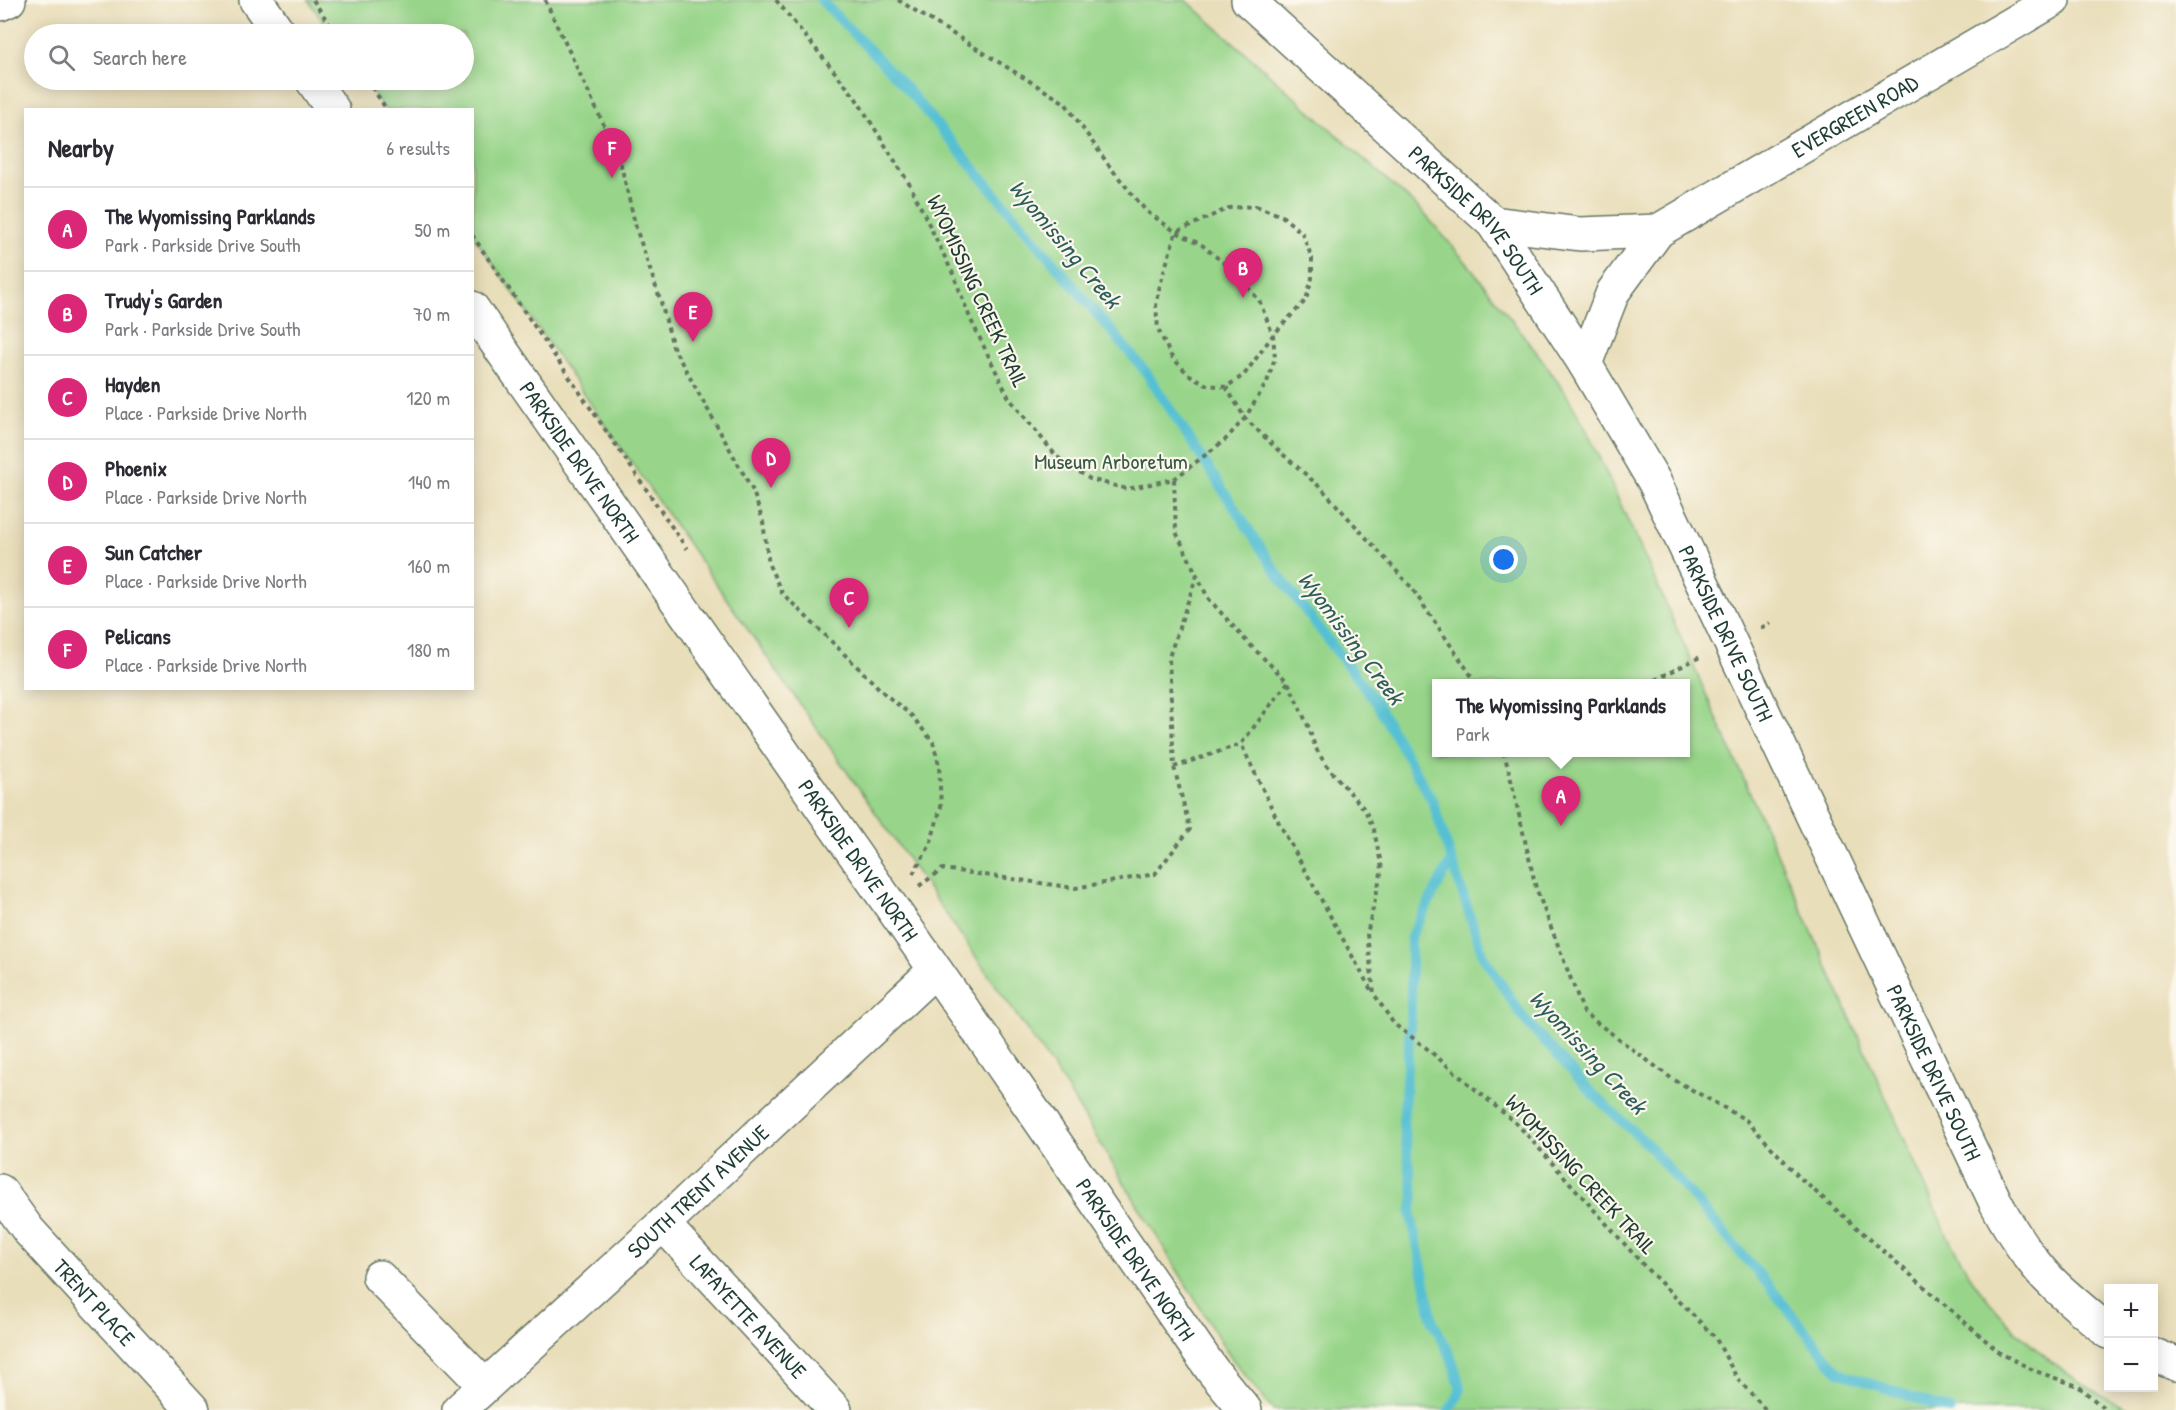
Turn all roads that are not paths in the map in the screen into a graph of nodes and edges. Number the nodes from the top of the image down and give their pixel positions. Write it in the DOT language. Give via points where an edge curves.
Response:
graph roads {
  1 [pos="9,0"];
  2 [pos="256,0"];
  3 [pos="1248,0"];
  4 [pos="2053,0"];
  5 [pos="0,4"];
  6 [pos="273,24"];
  7 [pos="319,90"];
  8 [pos="332,108"];
  9 [pos="1493,223"];
  10 [pos="1658,231"];
  11 [pos="474,311"];
  12 [pos="1585,364"];
  13 [pos="934,970"];
  14 [pos="0,1191"];
  15 [pos="663,1224"];
  16 [pos="379,1277"];
  17 [pos="2104,1328"];
  18 [pos="2158,1357"];
  19 [pos="2176,1364"];
  20 [pos="485,1386"];
  21 [pos="192,1410"];
  22 [pos="459,1410"];
  23 [pos="835,1410"];
  24 [pos="1245,1410"];
  1 -- 5 [label="street"];
  2 -- 6 [label="street"];
  3 -- 9 [label="street, PARKSIDE DRIVE SOUTH"];
  4 -- 10 [label="street, EVERGREEN ROAD"];
  7 -- 8 [label="street"];
  9 -- 10 [label="street, EVERGREEN ROAD" via="1580,234"];
  9 -- 12 [label="street, PARKSIDE DRIVE SOUTH"];
  10 -- 12 [label="street, EVERGREEN ROAD" via="1613,292"];
  11 -- 13 [label="street, PARKSIDE DRIVE NORTH"];
  12 -- 17 [label="street, PARKSIDE DRIVE SOUTH" via="1654,481 1995,1201 2034,1263"];
  13 -- 15 [label="street, SOUTH TRENT AVENUE"];
  13 -- 24 [label="street, PARKSIDE DRIVE NORTH" via="1212,1370"];
  14 -- 21 [label="street, TRENT PLACE" via="29,1231"];
  15 -- 20 [label="street, SOUTH TRENT AVENUE"];
  15 -- 23 [label="street, LAFAYETTE AVENUE"];
  16 -- 20 [label="street"];
  18 -- 19 [label="street"];
  20 -- 22 [label="street, SOUTH TRENT AVENUE"];
}
